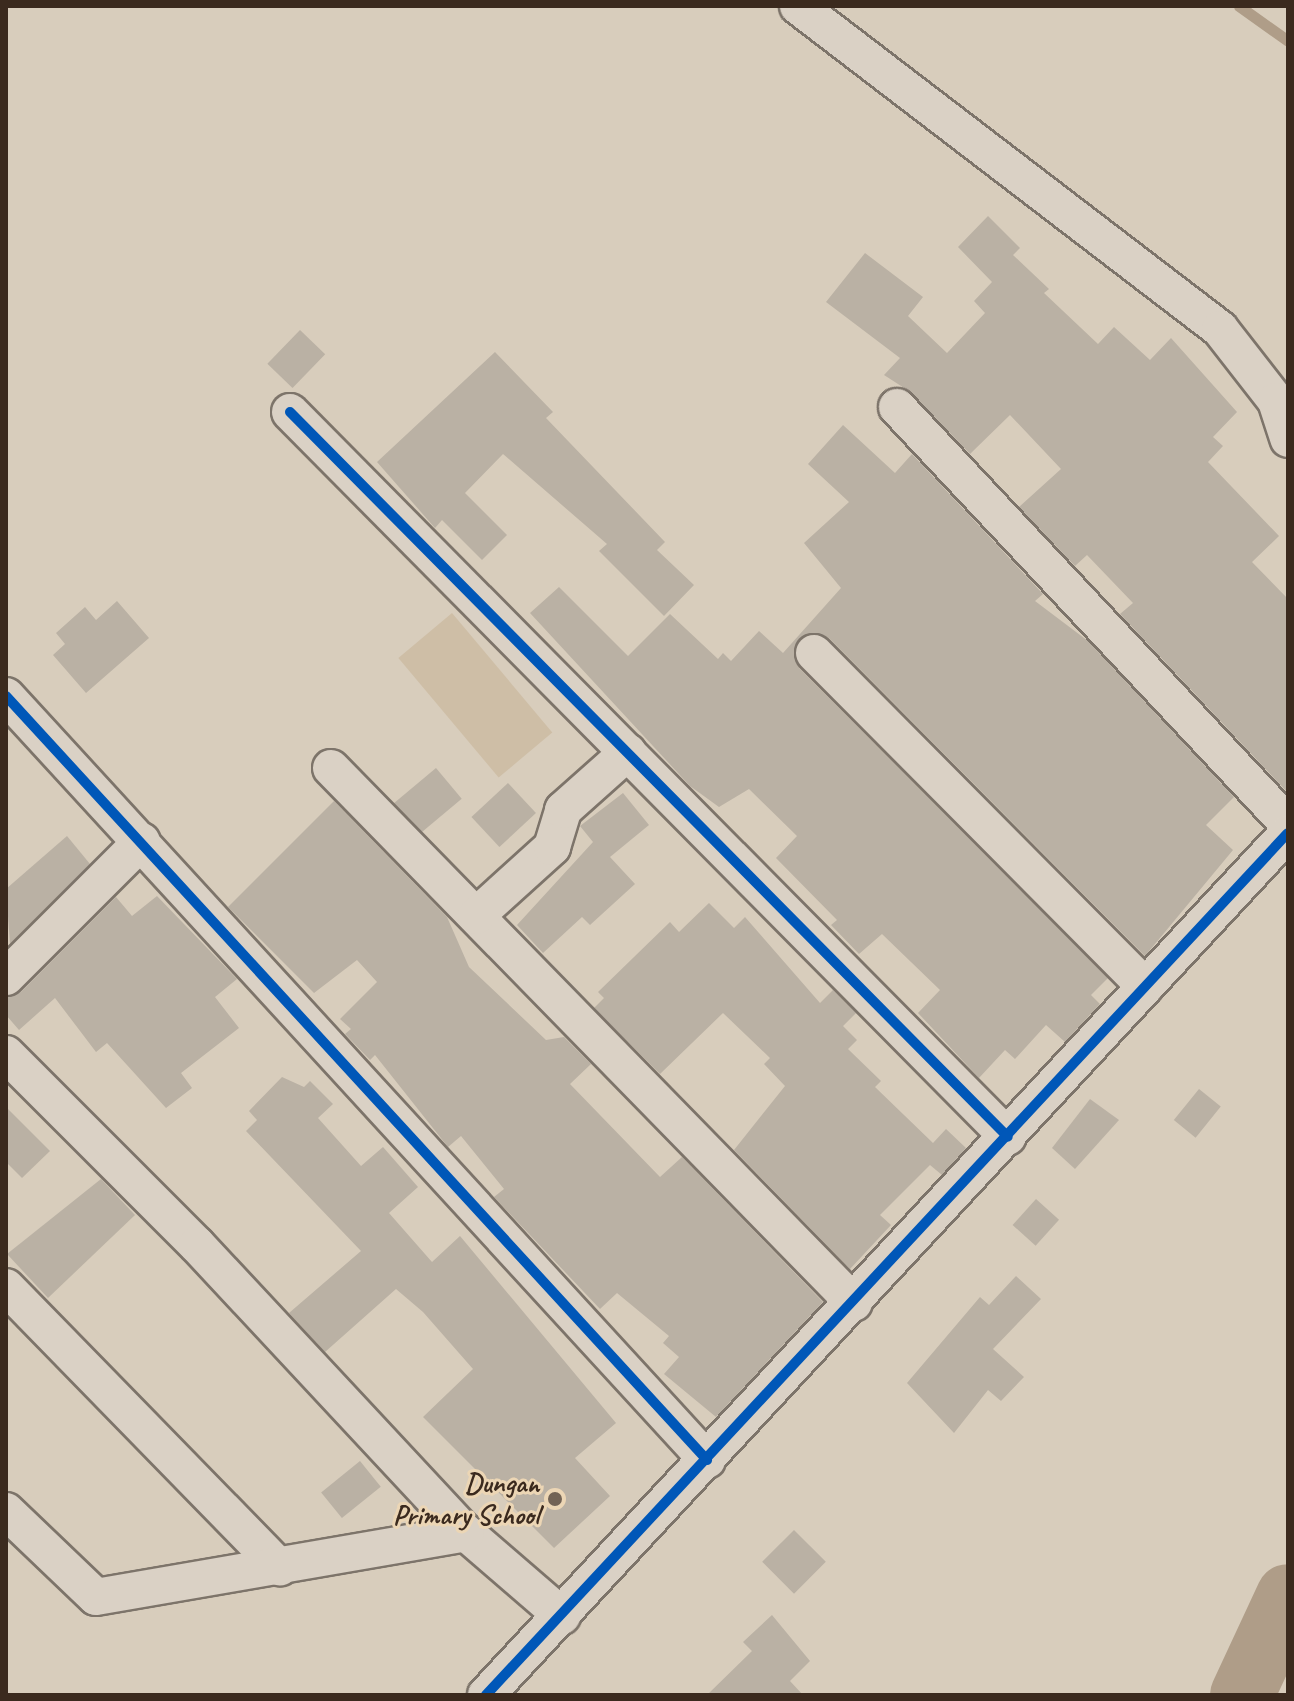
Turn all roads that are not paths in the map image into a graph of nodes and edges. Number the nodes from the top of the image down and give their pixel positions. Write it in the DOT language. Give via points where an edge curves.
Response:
graph roads {
  1 [pos="798,6"];
  2 [pos="897,407"];
  3 [pos="290,412"];
  4 [pos="1288,439"];
  5 [pos="814,653"];
  6 [pos="6,696"];
  7 [pos="628,752"];
  8 [pos="331,768"];
  9 [pos="1288,824"];
  10 [pos="1288,833"];
  11 [pos="142,841"];
  12 [pos="476,916"];
  13 [pos="6,977"];
  14 [pos="1145,986"];
  15 [pos="6,1054"];
  16 [pos="1008,1137"];
  17 [pos="6,1287"];
  18 [pos="854,1303"];
  19 [pos="707,1460"];
  20 [pos="6,1511"];
  21 [pos="466,1533"];
  22 [pos="280,1568"];
  23 [pos="562,1616"];
  24 [pos="486,1695"];
  1 -- 4 [label="street" via="1220,329 1276,401"];
  2 -- 9 [label="street"];
  3 -- 7 [label="street"];
  5 -- 14 [label="street"];
  6 -- 11 [label="street"];
  7 -- 12 [label="street" via="563,810 552,847"];
  7 -- 16 [label="street"];
  8 -- 12 [label="street"];
  10 -- 14 [label="street"];
  11 -- 13 [label="street"];
  11 -- 19 [label="street"];
  12 -- 18 [label="street"];
  14 -- 16 [label="street"];
  15 -- 21 [label="street"];
  16 -- 18 [label="street"];
  17 -- 22 [label="street"];
  18 -- 19 [label="street"];
  19 -- 23 [label="street"];
  20 -- 22 [label="street" via="96,1597"];
  21 -- 22 [label="street"];
  21 -- 23 [label="street"];
  23 -- 24 [label="street"];
}
